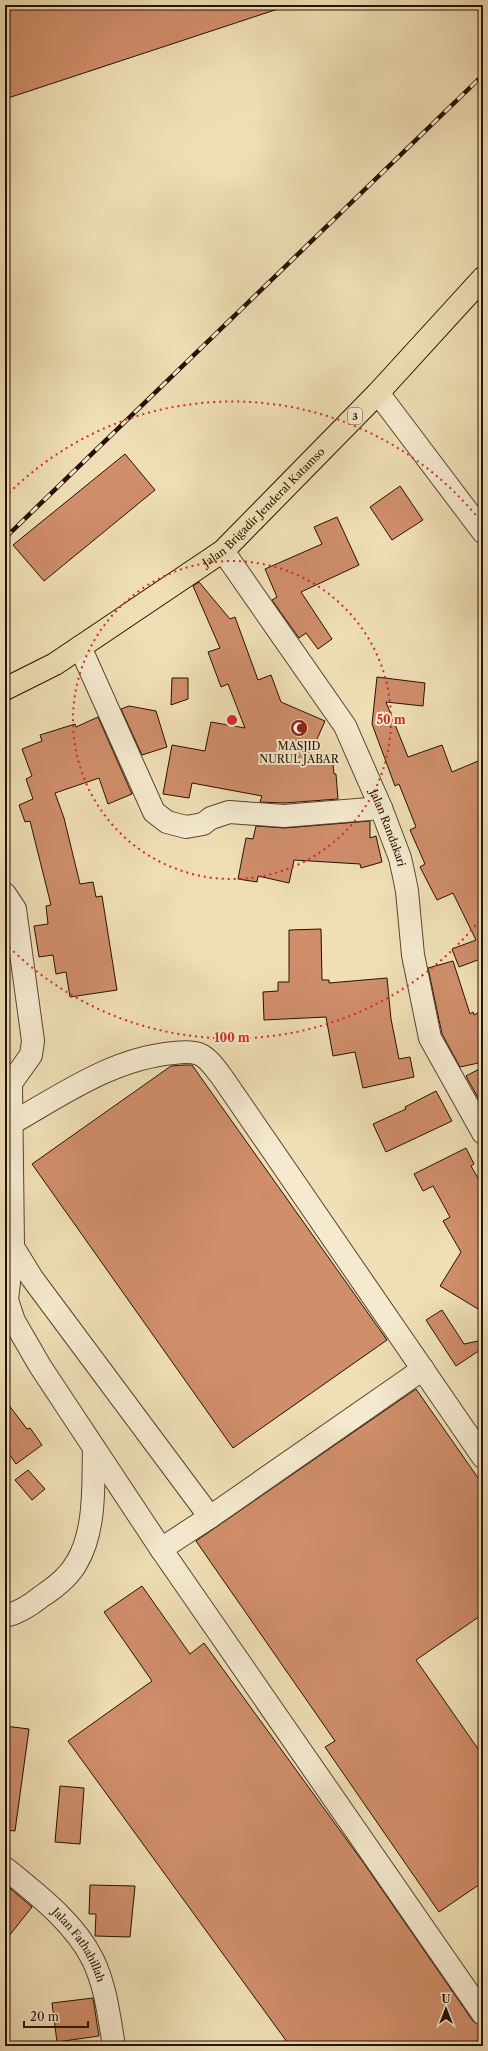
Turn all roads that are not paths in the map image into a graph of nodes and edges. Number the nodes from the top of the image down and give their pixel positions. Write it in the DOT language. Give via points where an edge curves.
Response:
graph roads {
  1 [pos="483,278"];
  2 [pos="378,393"];
  3 [pos="483,532"];
  4 [pos="223,551"];
  5 [pos="80,647"];
  6 [pos="5,689"];
  7 [pos="381,808"];
  8 [pos="5,894"];
  9 [pos="8,1080"];
  10 [pos="12,1123"];
  11 [pos="483,1134"];
  12 [pos="13,1246"];
  13 [pos="6,1299"];
  14 [pos="423,1369"];
  15 [pos="94,1448"];
  16 [pos="483,1457"];
  17 [pos="210,1517"];
  18 [pos="161,1549"];
  19 [pos="5,1616"];
  20 [pos="5,1868"];
  21 [pos="483,2014"];
  22 [pos="114,2046"];
  1 -- 2 [label="highway, Jalan Brigadir Jenderal Katamso / 3"];
  2 -- 3 [label="street"];
  2 -- 4 [label="highway, Jalan Brigadir Jenderal Katamso / 3"];
  4 -- 5 [label="highway, Jalan Brigadir Jenderal Katamso / 3"];
  4 -- 7 [label="street, Jalan Randakari" via="345,726"];
  5 -- 6 [label="highway, Jalan Brigadir Jenderal Katamso / 3" via="55,664"];
  5 -- 7 [label="street" via="154,812 167,822 186,827 203,824 216,815 229,812 284,816"];
  7 -- 11 [label="street, Jalan Randakari" via="404,876 413,955 430,1038"];
  8 -- 9 [label="street" via="15,910 33,1041 31,1055"];
  9 -- 10 [label="street"];
  10 -- 12 [label="street"];
  10 -- 14 [label="street" via="92,1078 119,1066 166,1054 200,1054 224,1080"];
  12 -- 13 [label="street"];
  12 -- 17 [label="street" via="32,1278"];
  13 -- 15 [label="street" via="14,1321 40,1366"];
  14 -- 16 [label="street"];
  14 -- 17 [label="street"];
  15 -- 18 [label="street"];
  15 -- 19 [label="street" via="89,1524 77,1562 65,1578 51,1590 13,1615"];
  17 -- 18 [label="street"];
  18 -- 21 [label="street"];
  20 -- 22 [label="street, Jalan Fathahillah" via="65,1921 93,1960 102,1985"];
}
